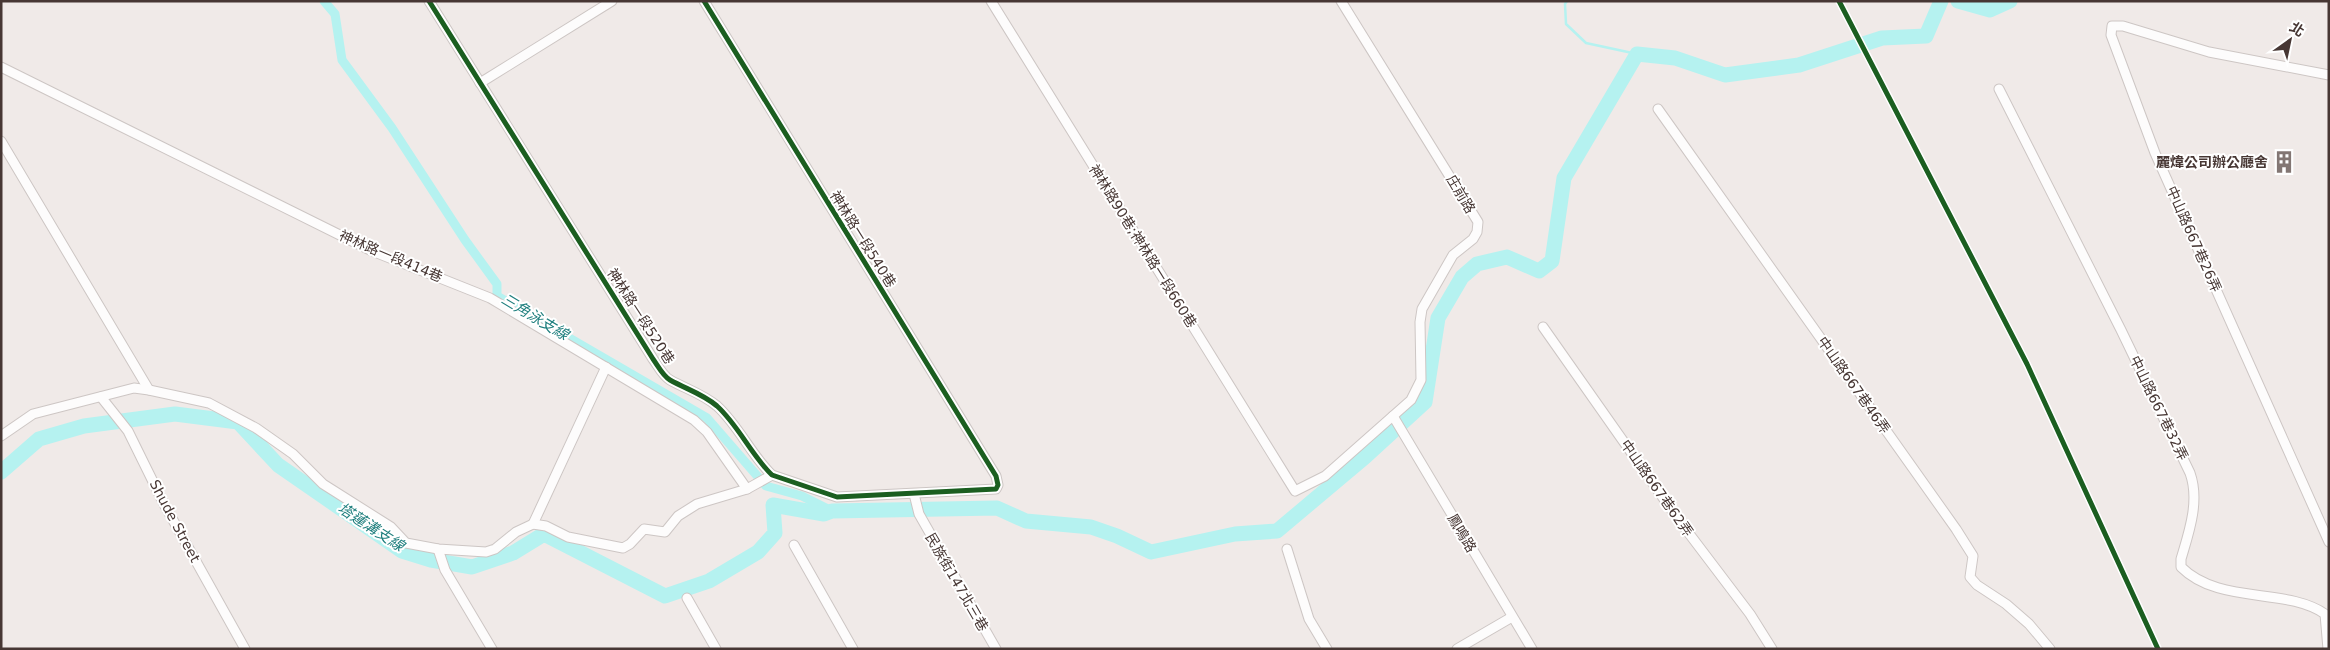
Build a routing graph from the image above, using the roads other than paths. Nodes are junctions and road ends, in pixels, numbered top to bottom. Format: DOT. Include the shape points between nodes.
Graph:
graph roads {
  1 [pos="429,1"];
  2 [pos="612,1"];
  3 [pos="704,1"];
  4 [pos="991,1"];
  5 [pos="1341,1"];
  6 [pos="1,67"];
  7 [pos="2329,75"];
  8 [pos="480,83"];
  9 [pos="1999,89"];
  10 [pos="1658,109"];
  11 [pos="1,141"];
  12 [pos="1543,327"];
  13 [pos="606,368"];
  14 [pos="149,390"];
  15 [pos="100,397"];
  16 [pos="1393,416"];
  17 [pos="1,436"];
  18 [pos="772,475"];
  19 [pos="747,489"];
  20 [pos="1295,491"];
  21 [pos="914,494"];
  22 [pos="533,524"];
  23 [pos="2329,542"];
  24 [pos="794,545"];
  25 [pos="438,549"];
  26 [pos="1287,549"];
  27 [pos="687,598"];
  28 [pos="1512,617"];
  29 [pos="245,649"];
  30 [pos="492,649"];
  31 [pos="716,649"];
  32 [pos="853,649"];
  33 [pos="996,649"];
  34 [pos="1327,649"];
  35 [pos="1457,649"];
  36 [pos="1532,649"];
  37 [pos="1772,649"];
  38 [pos="2050,649"];
  39 [pos="2328,649"];
  1 -- 8 [label="street, 神林路一段520巷"];
  2 -- 8 [label="street"];
  3 -- 21 [label="street, 神林路一段540巷" via="996,476 998,485 996,489"];
  4 -- 20 [label="street, 神林路90巷;神林路一段660巷"];
  5 -- 16 [label="street, 庄前路" via="1478,222 1473,239 1453,255 1422,309 1421,380 1410,400"];
  6 -- 13 [label="street, 神林路一段414巷" via="372,251 490,298"];
  7 -- 23 [label="street, 中山路667巷26弄" via="2209,52 2123,26 2112,26 2111,35 2156,153"];
  8 -- 18 [label="street, 神林路一段520巷" via="653,359 669,379 692,389 716,406"];
  9 -- 39 [label="street, 中山路667巷32弄" via="2122,330 2190,473 2194,486 2194,509 2181,567 2209,583 2239,594 2316,607 2325,614"];
  10 -- 38 [label="street, 中山路667巷46弄" via="1956,529 1973,556 1970,577 2029,624"];
  11 -- 14 [label="street"];
  12 -- 37 [label="street, 中山路667巷62弄"];
  13 -- 19 [label="street, 神林路一段414巷" via="694,420 707,432"];
  13 -- 22 [label="street"];
  14 -- 15 [label="street" via="134,388"];
  14 -- 25 [label="street" via="209,403 256,428 293,454 323,484 391,527 406,543"];
  15 -- 17 [label="street" via="32,414"];
  15 -- 29 [label="street, Shude Street" via="128,431 164,504"];
  16 -- 20 [label="street, 庄前路" via="1325,476"];
  16 -- 28 [label="street, 鳳鳴路"];
  18 -- 19 [label="street"];
  18 -- 21 [label="street" via="837,498"];
  19 -- 22 [label="street" via="697,504 678,516 665,532 644,529 623,548 568,537 546,526"];
  21 -- 33 [label="street, 民族街147北三巷" via="919,514"];
  22 -- 25 [label="street" via="516,532 496,549 486,552"];
  24 -- 32 [label="street"];
  25 -- 30 [label="street" via="444,570"];
  26 -- 34 [label="street" via="1309,619"];
  27 -- 31 [label="street"];
  28 -- 35 [label="street"];
  28 -- 36 [label="street, 鳳鳴路"];
}
